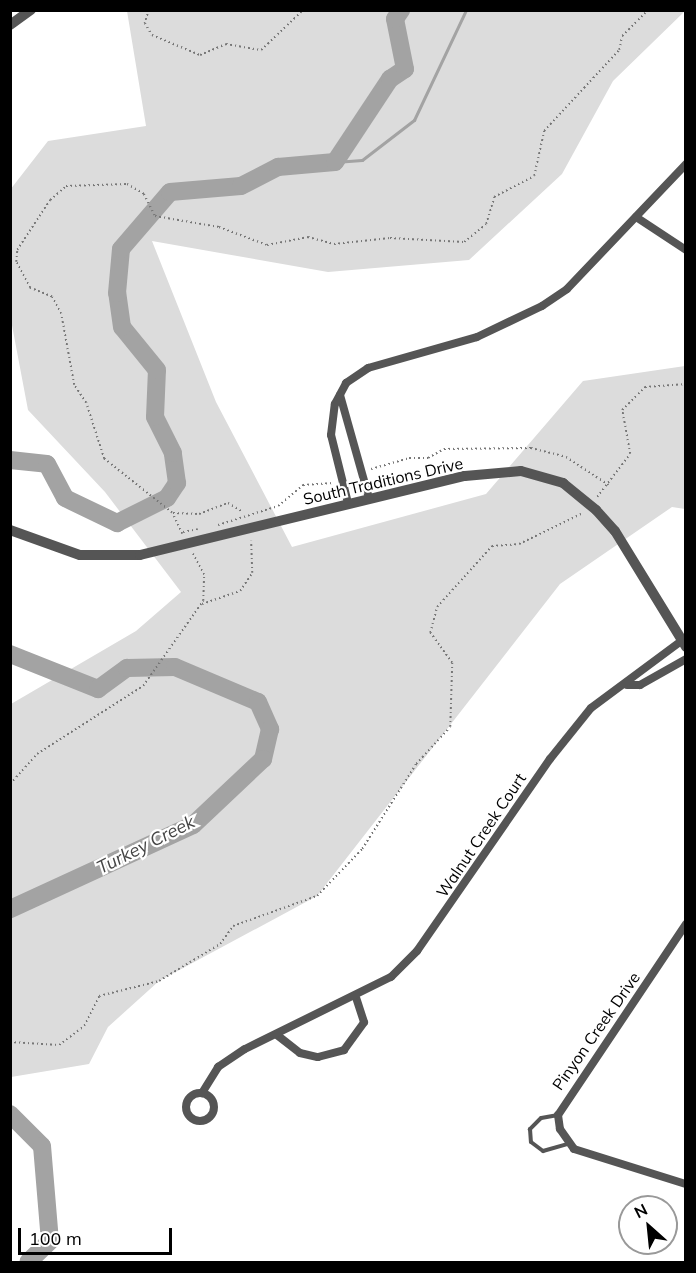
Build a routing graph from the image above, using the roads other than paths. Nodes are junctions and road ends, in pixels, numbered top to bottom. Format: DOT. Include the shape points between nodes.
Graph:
graph roads {
  1 [pos="31,10"];
  2 [pos="10,25"];
  3 [pos="686,164"];
  4 [pos="636,217"];
  5 [pos="686,250"];
  6 [pos="340,395"];
  7 [pos="369,498"];
  8 [pos="348,503"];
  9 [pos="10,530"];
  10 [pos="684,642"];
  11 [pos="686,659"];
  12 [pos="627,685"];
  13 [pos="686,924"];
  14 [pos="356,998"];
  15 [pos="278,1035"];
  16 [pos="202,1093"];
  17 [pos="558,1115"];
  18 [pos="568,1144"];
  19 [pos="686,1184"];
  1 -- 2 [label="street"];
  3 -- 4 [label="street"];
  4 -- 5 [label="street"];
  4 -- 6 [label="street" via="567,289 542,306 477,337 368,368 346,383"];
  6 -- 7 [label="street"];
  6 -- 8 [label="street" via="331,435"];
  7 -- 8 [label="street, South Traditions Drive"];
  7 -- 10 [label="street, South Traditions Drive" via="465,476 521,471 563,483 615,531"];
  8 -- 9 [label="street, South Traditions Drive" via="140,555 80,555"];
  10 -- 12 [label="street, Walnut Creek Court" via="634,671"];
  11 -- 12 [label="street, Walnut Creek Court" via="640,685"];
  12 -- 14 [label="street, Walnut Creek Court" via="591,708 550,759 417,951 391,977"];
  13 -- 17 [label="street, Pinyon Creek Drive"];
  14 -- 15 [label="street, Walnut Creek Court"];
  14 -- 15 [label="street" via="364,1022 344,1050 318,1057 300,1053"];
  15 -- 16 [label="street, Walnut Creek Court" via="218,1067"];
  17 -- 18 [label="street, Pinyon Creek Drive"];
  17 -- 18 [label="lane" via="541,1118 531,1129 531,1142 543,1151"];
  18 -- 19 [label="street"];
}
